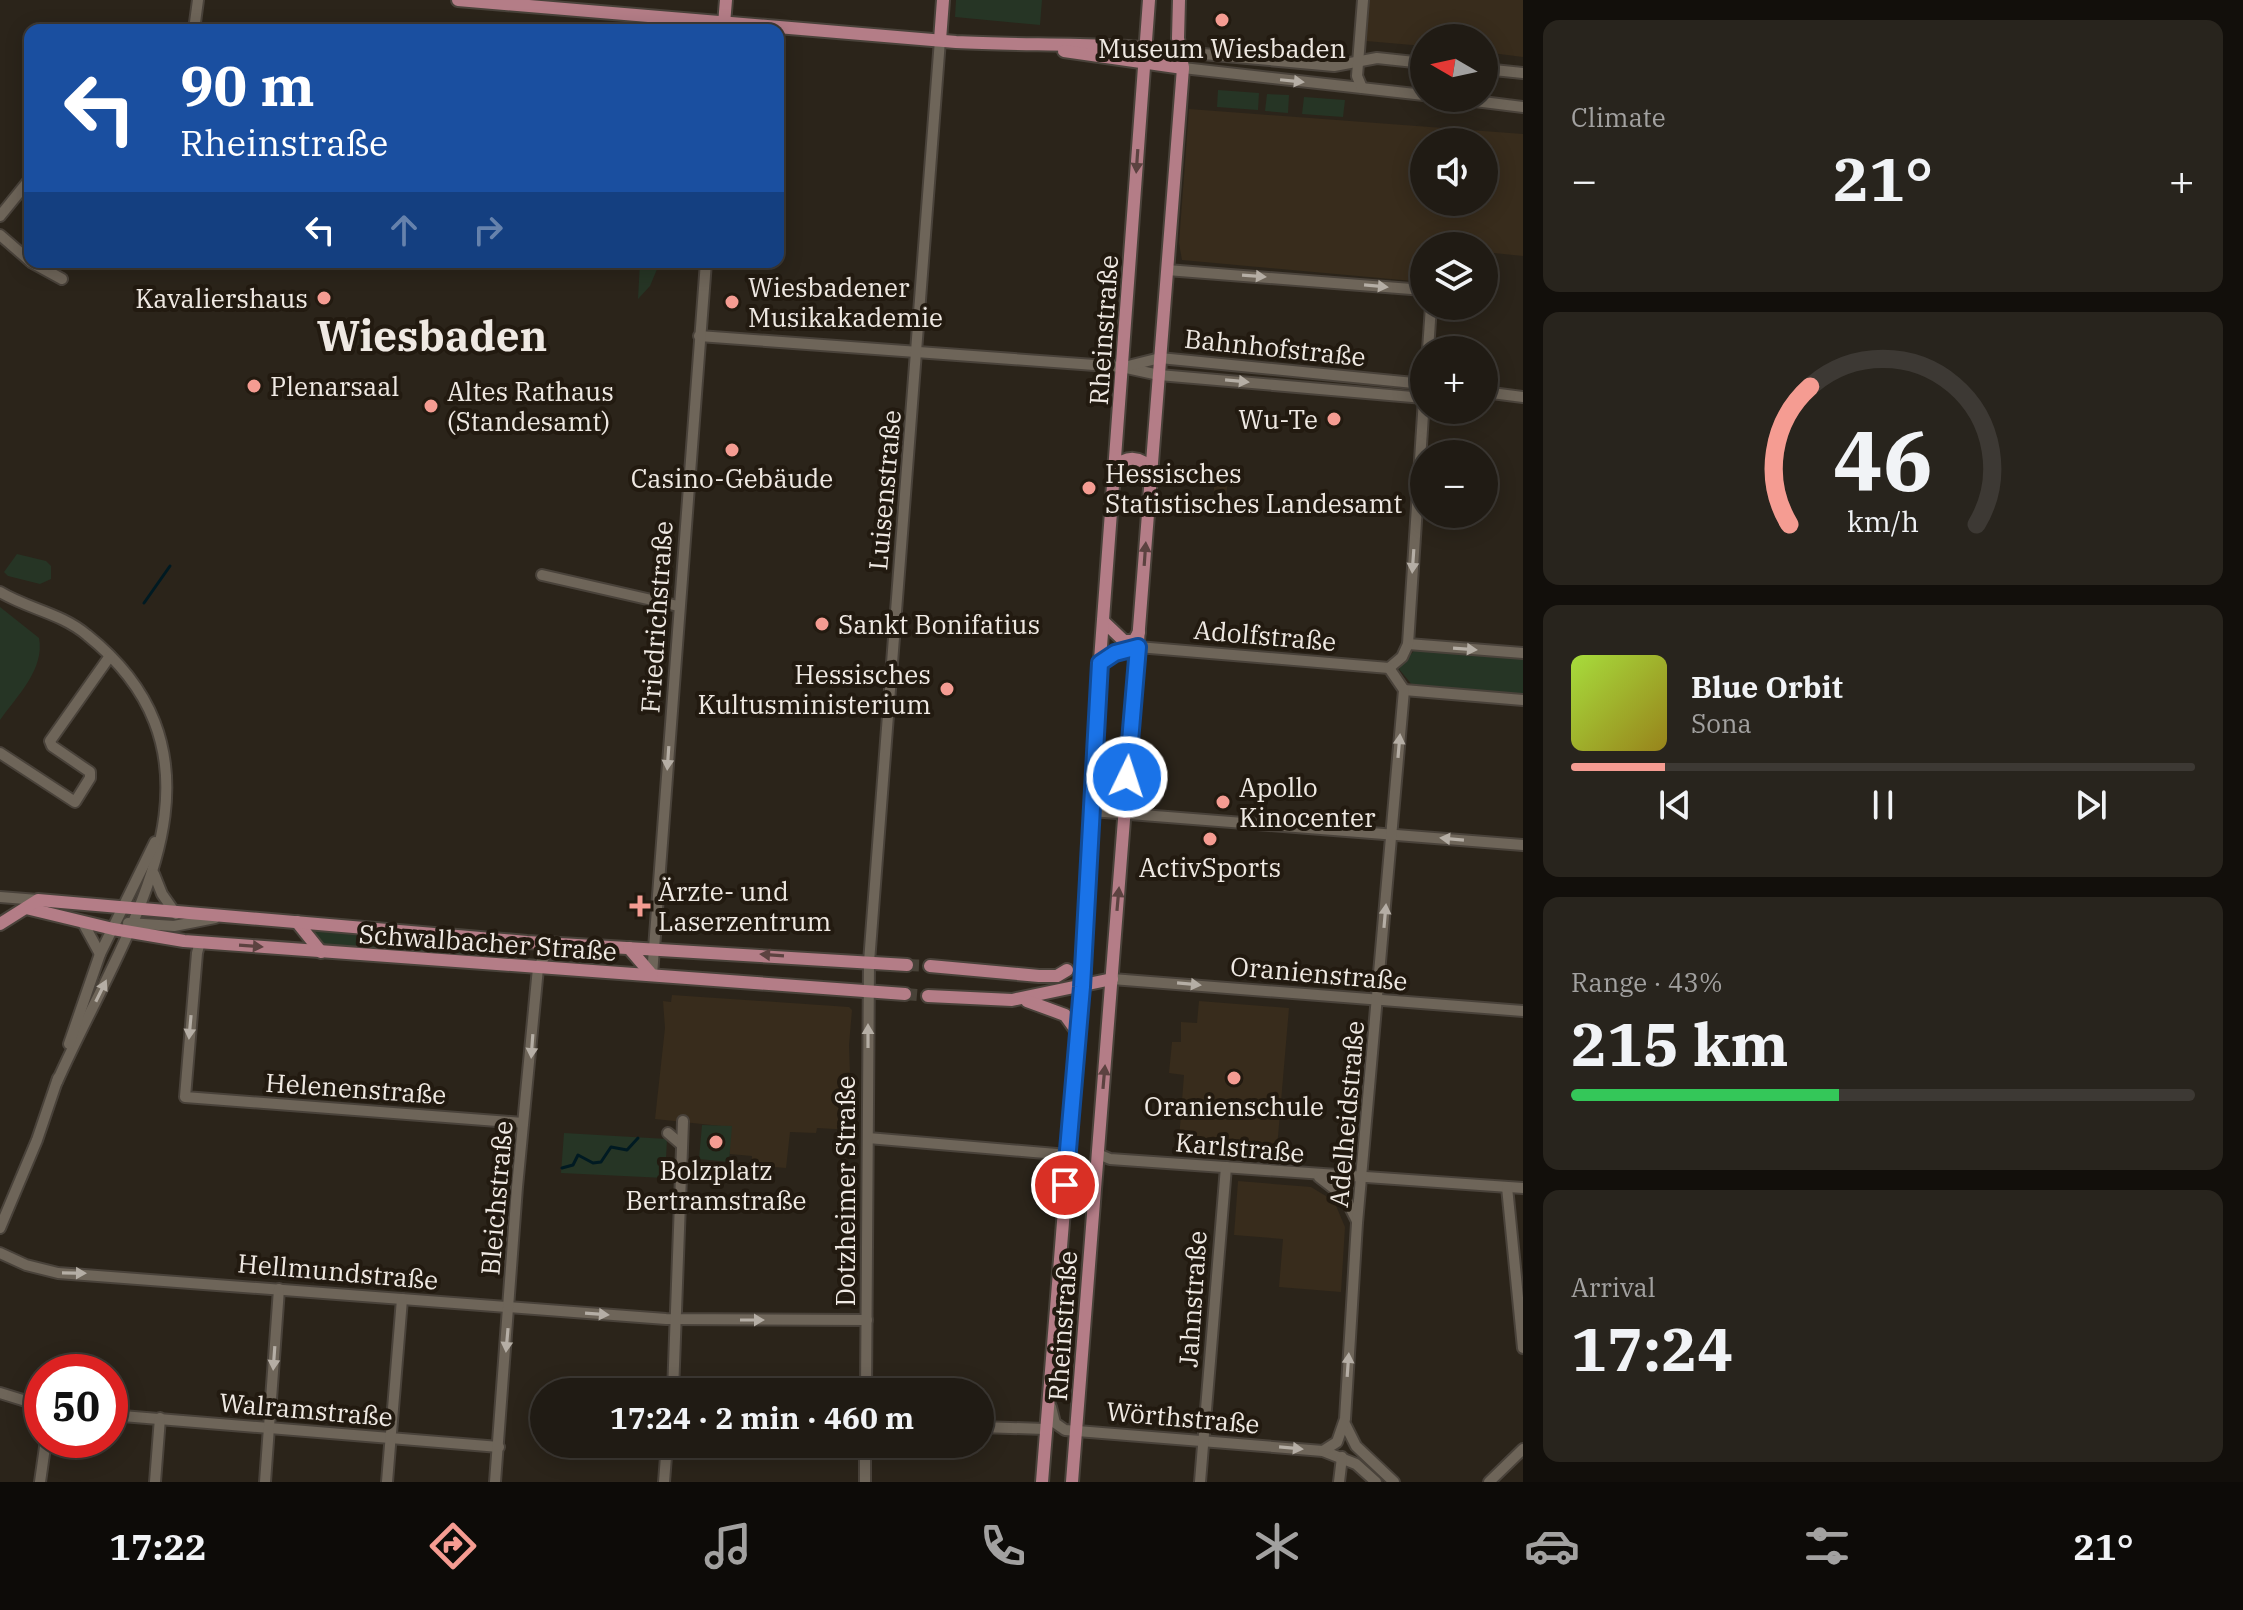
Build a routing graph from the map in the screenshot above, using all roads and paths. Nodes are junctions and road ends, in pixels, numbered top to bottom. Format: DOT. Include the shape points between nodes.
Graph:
graph roads {
  1 [pos="198,0"];
  2 [pos="458,0"];
  3 [pos="726,0"];
  4 [pos="943,0"];
  5 [pos="1149,0"];
  6 [pos="1179,0"];
  7 [pos="1363,0"];
  8 [pos="195,24"];
  9 [pos="694,24"];
  10 [pos="724,24"];
  11 [pos="784,31"];
  12 [pos="940,40"];
  13 [pos="1033,47"];
  14 [pos="1146,47"];
  15 [pos="1181,52"];
  16 [pos="1358,62"];
  17 [pos="1410,62"];
  18 [pos="1145,63"];
  19 [pos="1183,68"];
  20 [pos="1498,70"];
  21 [pos="1523,73"];
  22 [pos="1362,88"];
  23 [pos="1410,93"];
  24 [pos="1498,104"];
  25 [pos="1523,107"];
  26 [pos="24,186"];
  27 [pos="0,216"];
  28 [pos="0,235"];
  29 [pos="24,255"];
  30 [pos="43,268"];
  31 [pos="705,268"];
  32 [pos="1167,270"];
  33 [pos="62,279"];
  34 [pos="1410,289"];
  35 [pos="699,336"];
  36 [pos="915,351"];
  37 [pos="1160,358"];
  38 [pos="1122,367"];
  39 [pos="1159,375"];
  40 [pos="1410,383"];
  41 [pos="1498,394"];
  42 [pos="1410,397"];
  43 [pos="1522,397"];
  44 [pos="1498,398"];
  45 [pos="1422,424"];
  46 [pos="1115,468"];
  47 [pos="1152,470"];
  48 [pos="542,575"];
  49 [pos="0,592"];
  50 [pos="678,606"];
  51 [pos="1103,621"];
  52 [pos="1139,632"];
  53 [pos="1408,644"];
  54 [pos="1138,647"];
  55 [pos="1523,653"];
  56 [pos="110,656"];
  57 [pos="1100,663"];
  58 [pos="1389,668"];
  59 [pos="1404,690"];
  60 [pos="1523,700"];
  61 [pos="0,753"];
  62 [pos="1092,811"];
  63 [pos="1125,813"];
  64 [pos="164,822"];
  65 [pos="1392,834"];
  66 [pos="1523,845"];
  67 [pos="154,872"];
  68 [pos="0,899"];
  69 [pos="33,906"];
  70 [pos="124,907"];
  71 [pos="140,910"];
  72 [pos="176,914"];
  73 [pos="217,917"];
  74 [pos="82,921"];
  75 [pos="297,922"];
  76 [pos="0,926"];
  77 [pos="132,928"];
  78 [pos="113,929"];
  79 [pos="200,942"];
  80 [pos="579,944"];
  81 [pos="1083,945"];
  82 [pos="628,948"];
  83 [pos="655,948"];
  84 [pos="321,952"];
  85 [pos="100,954"];
  86 [pos="869,962"];
  87 [pos="907,965"];
  88 [pos="930,966"];
  89 [pos="538,968"];
  90 [pos="1067,970"];
  91 [pos="652,975"];
  92 [pos="1112,979"];
  93 [pos="1082,987"];
  94 [pos="868,991"];
  95 [pos="905,994"];
  96 [pos="1047,995"];
  97 [pos="928,996"];
  98 [pos="1020,999"];
  99 [pos="1378,1001"];
  100 [pos="1523,1011"];
  101 [pos="1078,1033"];
  102 [pos="57,1082"];
  103 [pos="683,1121"];
  104 [pos="523,1123"];
  105 [pos="668,1133"];
  106 [pos="868,1138"];
  107 [pos="682,1145"];
  108 [pos="1098,1154"];
  109 [pos="1068,1155"];
  110 [pos="1226,1167"];
  111 [pos="1309,1174"];
  112 [pos="1363,1177"];
  113 [pos="1507,1187"];
  114 [pos="1523,1188"];
  115 [pos="1094,1203"];
  116 [pos="1357,1223"];
  117 [pos="0,1228"];
  118 [pos="0,1253"];
  119 [pos="279,1289"];
  120 [pos="402,1299"];
  121 [pos="509,1307"];
  122 [pos="674,1319"];
  123 [pos="867,1320"];
  124 [pos="1523,1348"];
  125 [pos="673,1378"];
  126 [pos="866,1378"];
  127 [pos="1049,1391"];
  128 [pos="0,1393"];
  129 [pos="24,1400"];
  130 [pos="128,1416"];
  131 [pos="160,1418"];
  132 [pos="1345,1422"];
  133 [pos="269,1427"];
  134 [pos="994,1427"];
  135 [pos="1045,1429"];
  136 [pos="1076,1431"];
  137 [pos="390,1438"];
  138 [pos="1203,1441"];
  139 [pos="499,1447"];
  140 [pos="1523,1449"];
  141 [pos="1323,1451"];
  142 [pos="1342,1457"];
  143 [pos="43,1458"];
  144 [pos="666,1458"];
  145 [pos="865,1458"];
  146 [pos="40,1482"];
  147 [pos="155,1482"];
  148 [pos="265,1482"];
  149 [pos="387,1482"];
  150 [pos="495,1482"];
  151 [pos="664,1482"];
  152 [pos="865,1482"];
  153 [pos="1042,1482"];
  154 [pos="1072,1482"];
  155 [pos="1200,1482"];
  156 [pos="1339,1482"];
  157 [pos="1376,1482"];
  158 [pos="1394,1482"];
  159 [pos="1489,1482"];
  1 -- 8 [label="street"];
  2 -- 9 [label="main road"];
  3 -- 10 [label="main road"];
  4 -- 12 [label="main road"];
  5 -- 14 [label="main road, Rheinstraße"];
  6 -- 15 [label="main road, Rheinstraße"];
  7 -- 16 [label="street"];
  11 -- 12 [label="main road"];
  12 -- 13 [label="main road"];
  12 -- 36 [label="street, Luisenstraße"];
  13 -- 14 [label="main road"];
  13 -- 18 [label="main road"];
  14 -- 15 [label="main road"];
  14 -- 18 [label="main road, Rheinstraße"];
  15 -- 16 [label="street" via="1289,64"];
  15 -- 19 [label="main road, Rheinstraße"];
  16 -- 17 [label="street"];
  16 -- 22 [label="street"];
  18 -- 19 [label="main road"];
  18 -- 38 [label="main road, Rheinstraße, one-way"];
  19 -- 22 [label="street, one-way"];
  19 -- 32 [label="main road, Rheinstraße"];
  20 -- 21 [label="street"];
  22 -- 23 [label="street"];
  24 -- 25 [label="street"];
  26 -- 27 [label="street"];
  28 -- 29 [label="street"];
  30 -- 33 [label="street"];
  31 -- 35 [label="street, Friedrichstraße"];
  32 -- 34 [label="street, one-way"];
  32 -- 37 [label="main road, Rheinstraße"];
  35 -- 36 [label="street, Bahnhofstraße"];
  35 -- 50 [label="street, Friedrichstraße"];
  36 -- 38 [label="street, Bahnhofstraße"];
  36 -- 86 [label="street, Luisenstraße"];
  37 -- 38 [label="street, Bahnhofstraße"];
  37 -- 39 [label="main road, Rheinstraße"];
  37 -- 40 [label="street, Bahnhofstraße"];
  38 -- 39 [label="street, Bahnhofstraße"];
  38 -- 46 [label="main road, Rheinstraße"];
  39 -- 42 [label="street, Bahnhofstraße, one-way"];
  39 -- 47 [label="main road, Rheinstraße"];
  41 -- 43 [label="street"];
  43 -- 44 [label="street"];
  45 -- 53 [label="street, one-way"];
  46 -- 47 [label="main road" via="1133,458"];
  46 -- 51 [label="main road, Rheinstraße"];
  52 -- 47 [label="main road, Rheinstraße, one-way"];
  48 -- 50 [label="street"];
  49 -- 56 [label="street" via="61,618"];
  50 -- 83 [label="street, Friedrichstraße, one-way"];
  51 -- 52 [label="main road" via="1124,641 1134,641"];
  51 -- 57 [label="main road, Rheinstraße"];
  52 -- 54 [label="main road, Rheinstraße"];
  53 -- 55 [label="street, one-way"];
  53 -- 58 [label="street"];
  54 -- 57 [label="street"];
  54 -- 58 [label="street, Adolfstraße"];
  54 -- 63 [label="main road, Rheinstraße"];
  56 -- 61 [label="street" via="50,741 90,772 75,802"];
  56 -- 64 [label="street" via="136,688 157,733 167,780"];
  57 -- 62 [label="main road, Rheinstraße"];
  58 -- 59 [label="street"];
  59 -- 60 [label="street"];
  65 -- 59 [label="street, Adelheidstraße, one-way"];
  62 -- 63 [label="street"];
  62 -- 81 [label="main road, Rheinstraße"];
  63 -- 65 [label="street"];
  92 -- 63 [label="main road, Rheinstraße, one-way"];
  64 -- 67 [label="street"];
  64 -- 70 [label="street"];
  66 -- 65 [label="street, one-way"];
  99 -- 65 [label="street, Adelheidstraße, one-way"];
  67 -- 71 [label="street"];
  67 -- 72 [label="street"];
  68 -- 69 [label="street, Schwalbacher Straße"];
  69 -- 70 [label="main road, Schwalbacher Straße"];
  69 -- 74 [label="main road, Schwalbacher Straße"];
  69 -- 76 [label="main road"];
  70 -- 71 [label="main road, Schwalbacher Straße"];
  70 -- 78 [label="street"];
  71 -- 72 [label="main road, Schwalbacher Straße"];
  71 -- 77 [label="street"];
  72 -- 73 [label="main road, Schwalbacher Straße"];
  73 -- 75 [label="main road, Schwalbacher Straße"];
  73 -- 77 [label="street"];
  74 -- 78 [label="main road, Schwalbacher Straße"];
  74 -- 85 [label="street"];
  75 -- 80 [label="main road, Schwalbacher Straße"];
  75 -- 84 [label="main road, Schwalbacher Straße"];
  77 -- 78 [label="main road, Schwalbacher Straße"];
  77 -- 79 [label="main road, Schwalbacher Straße"];
  102 -- 77 [label="street, one-way"];
  78 -- 85 [label="street"];
  79 -- 84 [label="main road, Schwalbacher Straße, one-way"];
  79 -- 104 [label="street, Helenenstraße, one-way" via="185,1097"];
  80 -- 82 [label="main road, Schwalbacher Straße"];
  80 -- 89 [label="street" via="546,954"];
  81 -- 90 [label="main road"];
  81 -- 93 [label="main road, Rheinstraße"];
  82 -- 83 [label="main road, Schwalbacher Straße"];
  82 -- 91 [label="main road, Schwalbacher Straße"];
  86 -- 83 [label="main road, Schwalbacher Straße, one-way"];
  83 -- 91 [label="street, Friedrichstraße"];
  84 -- 89 [label="main road, Schwalbacher Straße"];
  85 -- 102 [label="street"];
  86 -- 87 [label="main road, Schwalbacher Straße"];
  86 -- 94 [label="street, Luisenstraße"];
  88 -- 90 [label="main road" via="1039,976"];
  89 -- 91 [label="main road, Schwalbacher Straße"];
  89 -- 104 [label="street, Bleichstraße, one-way"];
  90 -- 96 [label="main road"];
  91 -- 94 [label="main road, Schwalbacher Straße"];
  92 -- 93 [label="main road"];
  92 -- 99 [label="street, Oranienstraße, one-way"];
  108 -- 92 [label="main road, Rheinstraße, one-way"];
  93 -- 96 [label="main road"];
  93 -- 101 [label="main road, Rheinstraße"];
  94 -- 95 [label="main road, Schwalbacher Straße"];
  106 -- 94 [label="street, Dotzheimer Straße, one-way"];
  96 -- 98 [label="main road"];
  97 -- 98 [label="main road"];
  98 -- 101 [label="main road" via="1065,1015"];
  99 -- 100 [label="street, Oranienstraße"];
  99 -- 112 [label="street, Adelheidstraße"];
  101 -- 109 [label="main road, Rheinstraße"];
  102 -- 117 [label="street"];
  103 -- 107 [label="street"];
  104 -- 121 [label="street, Bleichstraße"];
  105 -- 107 [label="street"];
  106 -- 109 [label="street"];
  106 -- 123 [label="street, Dotzheimer Straße"];
  107 -- 122 [label="street"];
  108 -- 110 [label="street, Karlstraße"];
  108 -- 115 [label="main road, Rheinstraße"];
  109 -- 115 [label="street" via="1089,1174"];
  109 -- 127 [label="main road, Rheinstraße"];
  110 -- 111 [label="street, Karlstraße"];
  110 -- 138 [label="street, Jahnstraße"];
  111 -- 112 [label="street, Karlstraße"];
  111 -- 116 [label="street, Adelheidstraße" via="1339,1190"];
  112 -- 113 [label="street, Karlstraße"];
  112 -- 116 [label="street, Adelheidstraße"];
  113 -- 114 [label="street, Karlstraße"];
  113 -- 124 [label="street"];
  115 -- 136 [label="main road, Rheinstraße"];
  132 -- 116 [label="street, Adelheidstraße, one-way"];
  118 -- 119 [label="street, Hellmundstraße, one-way" via="58,1273"];
  119 -- 120 [label="street, Hellmundstraße"];
  119 -- 133 [label="street, one-way"];
  120 -- 121 [label="street, Hellmundstraße"];
  120 -- 137 [label="street"];
  121 -- 122 [label="street, Hellmundstraße, one-way"];
  121 -- 139 [label="street, Bleichstraße, one-way"];
  122 -- 123 [label="street, Hellmundstraße, one-way"];
  122 -- 125 [label="street"];
  123 -- 126 [label="street, Dotzheimer Straße"];
  127 -- 135 [label="main road, Rheinstraße"];
  127 -- 136 [label="street, Wörthstraße" via="1055,1423"];
  128 -- 129 [label="street"];
  130 -- 131 [label="street, Walramstraße"];
  131 -- 133 [label="street, Walramstraße"];
  131 -- 147 [label="street"];
  132 -- 141 [label="street" via="1337,1442"];
  132 -- 158 [label="street" via="1356,1446"];
  133 -- 137 [label="street, Walramstraße"];
  133 -- 148 [label="street"];
  134 -- 135 [label="street"];
  135 -- 153 [label="main road, Rheinstraße"];
  136 -- 138 [label="street, Wörthstraße"];
  136 -- 154 [label="main road, Rheinstraße"];
  137 -- 139 [label="street, Walramstraße"];
  137 -- 149 [label="street"];
  138 -- 141 [label="street, Wörthstraße, one-way"];
  138 -- 155 [label="street, Jahnstraße"];
  139 -- 150 [label="street, Bleichstraße"];
  140 -- 159 [label="street"];
  141 -- 142 [label="street, Wörthstraße"];
  142 -- 156 [label="street"];
  142 -- 157 [label="street, Wörthstraße"];
  143 -- 146 [label="street"];
  144 -- 151 [label="street"];
  145 -- 152 [label="street"];
}
